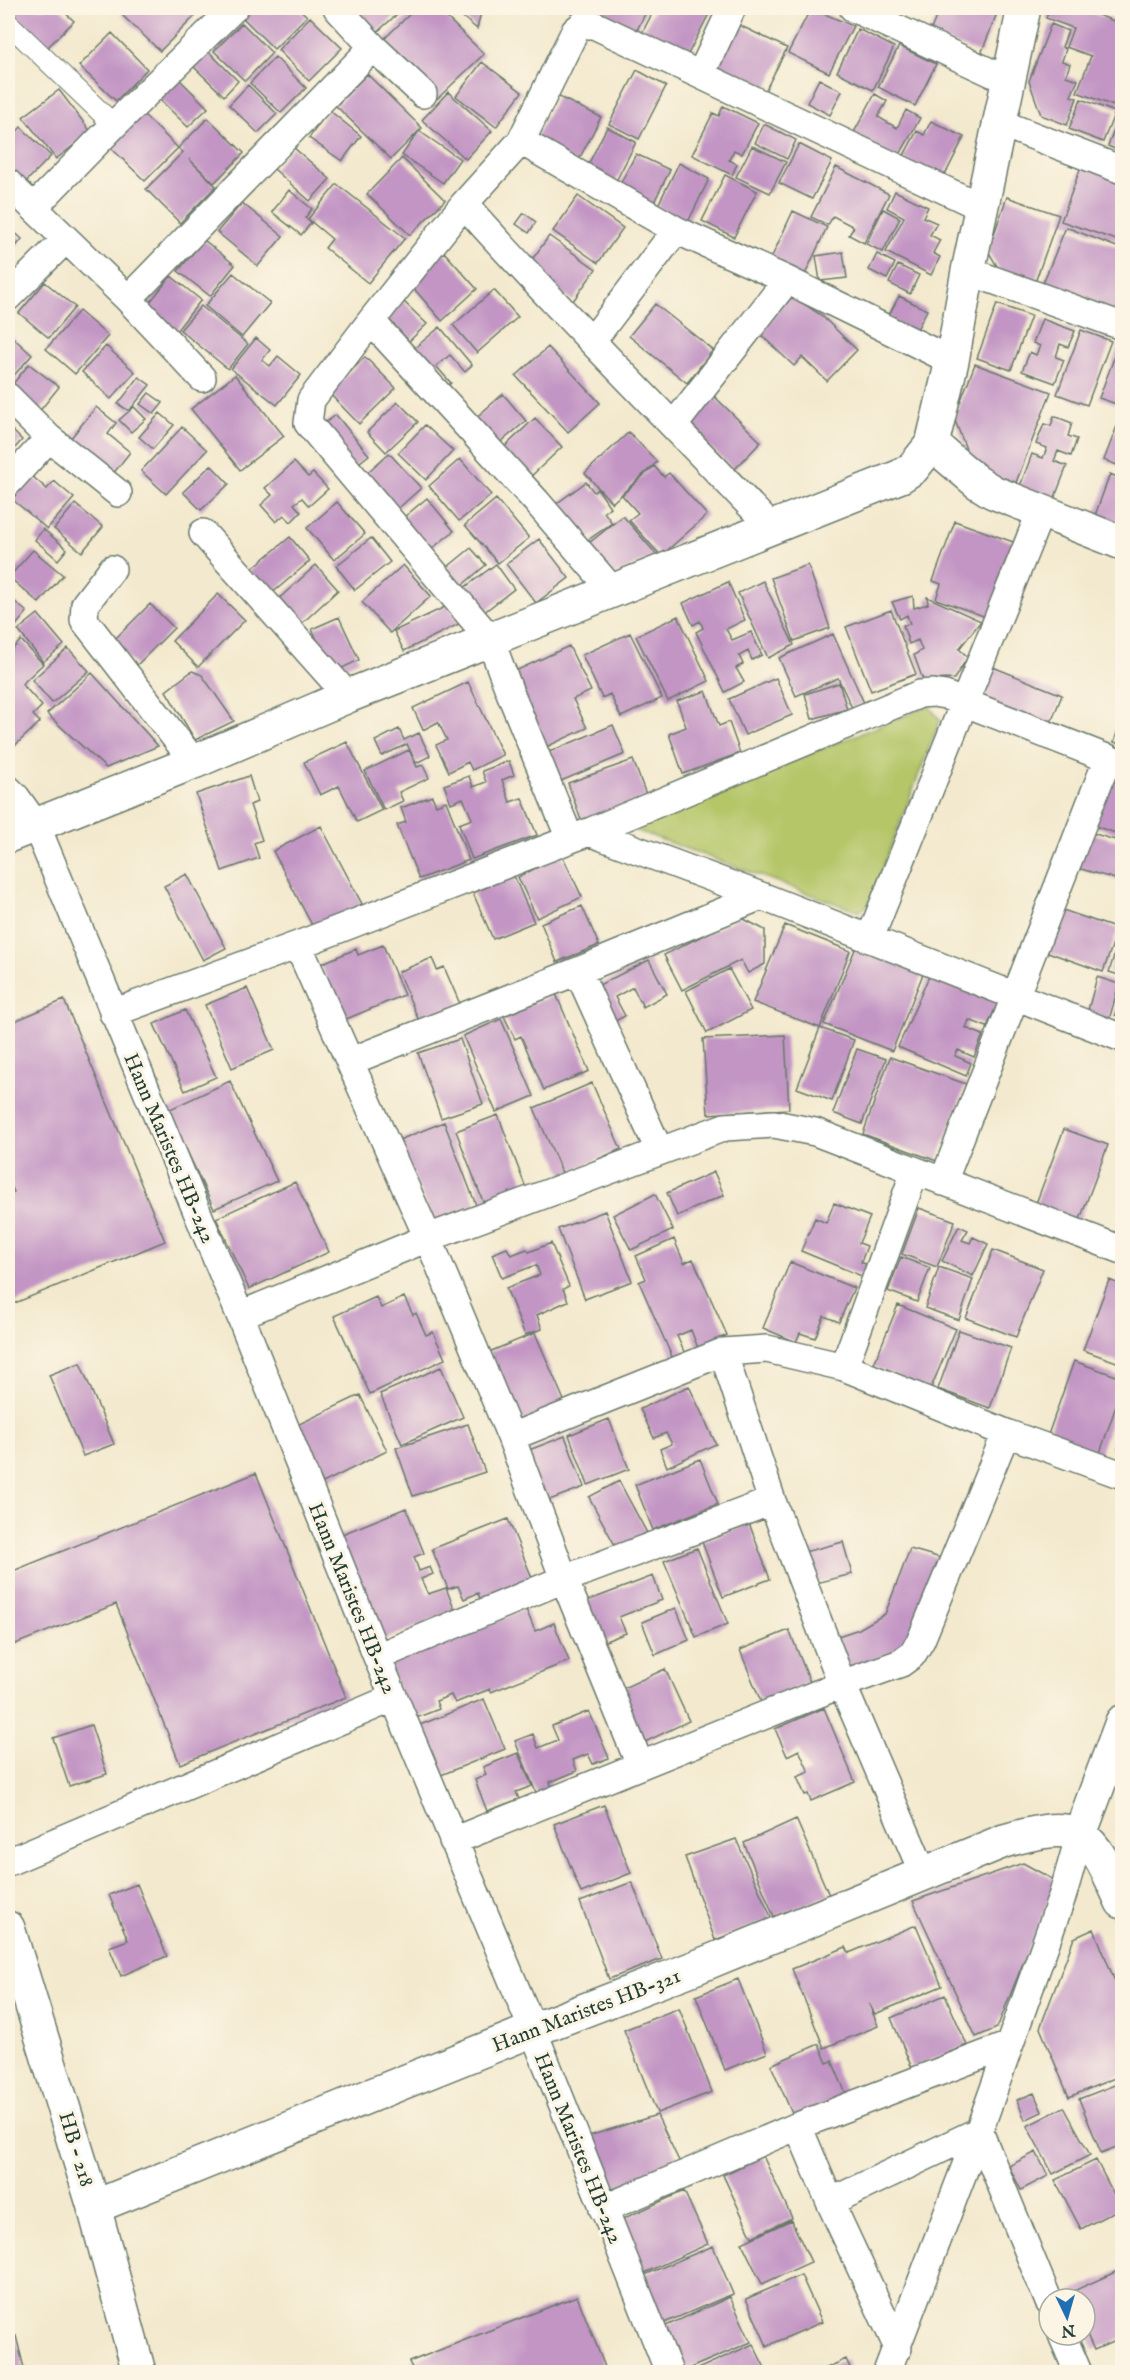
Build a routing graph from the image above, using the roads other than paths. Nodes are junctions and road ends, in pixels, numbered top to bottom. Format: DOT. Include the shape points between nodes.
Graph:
graph roads {
  1 [pos="234,8"];
  2 [pos="337,8"];
  3 [pos="732,8"];
  4 [pos="853,8"];
  5 [pos="1024,8"];
  6 [pos="8,23"];
  7 [pos="373,47"];
  8 [pos="701,74"];
  9 [pos="1009,81"];
  10 [pos="423,94"];
  11 [pos="1000,123"];
  12 [pos="114,125"];
  13 [pos="520,141"];
  14 [pos="1122,170"];
  15 [pos="8,183"];
  16 [pos="464,204"];
  17 [pos="34,207"];
  18 [pos="983,208"];
  19 [pos="676,230"];
  20 [pos="65,240"];
  21 [pos="968,271"];
  22 [pos="787,280"];
  23 [pos="8,297"];
  24 [pos="128,300"];
  25 [pos="370,321"];
  26 [pos="1122,326"];
  27 [pos="592,341"];
  28 [pos="952,361"];
  29 [pos="202,378"];
  30 [pos="8,397"];
  31 [pos="674,425"];
  32 [pos="49,438"];
  33 [pos="932,444"];
  34 [pos="8,483"];
  35 [pos="118,493"];
  36 [pos="1041,511"];
  37 [pos="771,527"];
  38 [pos="203,533"];
  39 [pos="1122,543"];
  40 [pos="112,569"];
  41 [pos="613,591"];
  42 [pos="490,639"];
  43 [pos="348,696"];
  44 [pos="963,703"];
  45 [pos="1115,761"];
  46 [pos="194,762"];
  47 [pos="8,789"];
  48 [pos="22,830"];
  49 [pos="580,836"];
  50 [pos="761,896"];
  51 [pos="870,938"];
  52 [pos="298,945"];
  53 [pos="578,971"];
  54 [pos="1015,996"];
  55 [pos="113,1013"];
  56 [pos="1122,1038"];
  57 [pos="351,1061"];
  58 [pos="659,1150"];
  59 [pos="915,1171"];
  60 [pos="943,1182"];
  61 [pos="428,1238"];
  62 [pos="1122,1250"];
  63 [pos="240,1315"];
  64 [pos="723,1352"];
  65 [pos="844,1367"];
  66 [pos="1006,1432"];
  67 [pos="511,1437"];
  68 [pos="1122,1475"];
  69 [pos="772,1501"];
  70 [pos="564,1579"];
  71 [pos="376,1657"];
  72 [pos="842,1684"];
  73 [pos="393,1698"];
  74 [pos="1122,1722"];
  75 [pos="640,1765"];
  76 [pos="1080,1834"];
  77 [pos="453,1840"];
  78 [pos="8,1862"];
  79 [pos="923,1874"];
  80 [pos="1122,1902"];
  81 [pos="8,1928"];
  82 [pos="533,2030"];
  83 [pos="1009,2045"];
  84 [pos="798,2126"];
  85 [pos="979,2131"];
  86 [pos="830,2202"];
  87 [pos="94,2207"];
  88 [pos="603,2209"];
  89 [pos="1043,2287"];
  90 [pos="1067,2347"];
  91 [pos="892,2360"];
  92 [pos="139,2373"];
  93 [pos="669,2373"];
  94 [pos="1078,2373"];
  1 -- 12 [label="street"];
  2 -- 7 [label="street"];
  3 -- 8 [label="street"];
  4 -- 9 [label="street"];
  5 -- 9 [label="street"];
  6 -- 12 [label="street"];
  7 -- 10 [label="street"];
  7 -- 24 [label="street"];
  8 -- 13 [label="street" via="594,25 582,25"];
  8 -- 18 [label="street"];
  9 -- 11 [label="street"];
  11 -- 14 [label="street"];
  11 -- 18 [label="street"];
  12 -- 17 [label="street"];
  13 -- 16 [label="street"];
  13 -- 19 [label="street"];
  15 -- 17 [label="street"];
  16 -- 25 [label="street"];
  16 -- 27 [label="street"];
  17 -- 20 [label="street"];
  18 -- 21 [label="street"];
  19 -- 22 [label="street"];
  19 -- 27 [label="street"];
  20 -- 23 [label="street"];
  20 -- 24 [label="street"];
  21 -- 26 [label="street"];
  21 -- 28 [label="street"];
  22 -- 28 [label="street"];
  22 -- 31 [label="street"];
  24 -- 29 [label="street"];
  25 -- 41 [label="street"];
  25 -- 42 [label="street" via="311,400 308,423"];
  27 -- 31 [label="street"];
  28 -- 33 [label="street"];
  30 -- 32 [label="street"];
  31 -- 37 [label="street"];
  32 -- 34 [label="street"];
  32 -- 35 [label="street"];
  33 -- 36 [label="street" via="993,492"];
  33 -- 37 [label="street" via="913,468 901,476"];
  36 -- 39 [label="street"];
  36 -- 44 [label="street"];
  37 -- 41 [label="street"];
  38 -- 43 [label="street"];
  40 -- 46 [label="street" via="86,604 84,620"];
  41 -- 42 [label="street"];
  42 -- 43 [label="street"];
  42 -- 49 [label="street" via="509,690"];
  43 -- 46 [label="street"];
  44 -- 45 [label="street"];
  44 -- 49 [label="street" via="933,693 905,699"];
  44 -- 51 [label="street"];
  45 -- 54 [label="street"];
  46 -- 48 [label="street"];
  47 -- 48 [label="street, Hann Maristes HB-242" via="16,797"];
  48 -- 55 [label="street, Hann Maristes HB-242"];
  49 -- 50 [label="street"];
  49 -- 52 [label="street"];
  50 -- 51 [label="street"];
  50 -- 53 [label="street"];
  51 -- 54 [label="street"];
  52 -- 55 [label="street"];
  52 -- 57 [label="street"];
  53 -- 57 [label="street"];
  53 -- 58 [label="street"];
  54 -- 56 [label="street"];
  54 -- 60 [label="street"];
  55 -- 63 [label="street, Hann Maristes HB-242"];
  57 -- 61 [label="street"];
  58 -- 59 [label="street" via="726,1127 774,1124 815,1132"];
  58 -- 61 [label="street"];
  59 -- 60 [label="street"];
  59 -- 65 [label="street"];
  60 -- 62 [label="street"];
  61 -- 63 [label="street"];
  61 -- 67 [label="street"];
  63 -- 71 [label="street, Hann Maristes HB-242"];
  64 -- 65 [label="street" via="766,1349"];
  64 -- 67 [label="street"];
  64 -- 69 [label="street"];
  65 -- 66 [label="street"];
  66 -- 68 [label="street"];
  66 -- 72 [label="street" via="912,1655 901,1663"];
  67 -- 70 [label="street"];
  69 -- 70 [label="street"];
  69 -- 72 [label="street"];
  70 -- 71 [label="street"];
  70 -- 75 [label="street"];
  71 -- 73 [label="street, Hann Maristes HB-242"];
  72 -- 75 [label="street"];
  72 -- 79 [label="street"];
  73 -- 77 [label="street, Hann Maristes HB-242"];
  73 -- 78 [label="street"];
  74 -- 76 [label="street"];
  75 -- 77 [label="street"];
  76 -- 79 [label="street, Hann Maristes HB-321" via="1039,1831"];
  76 -- 80 [label="street" via="1100,1856"];
  76 -- 83 [label="street" via="1063,1894"];
  77 -- 82 [label="street, Hann Maristes HB-242"];
  79 -- 82 [label="street, Hann Maristes HB-321"];
  81 -- 87 [label="street, HB - 218"];
  82 -- 87 [label="street, Hann Maristes HB-321"];
  82 -- 88 [label="street, Hann Maristes HB-242"];
  83 -- 84 [label="street"];
  83 -- 85 [label="street"];
  84 -- 86 [label="street"];
  84 -- 88 [label="street"];
  85 -- 86 [label="street"];
  85 -- 89 [label="street"];
  85 -- 91 [label="street"];
  86 -- 91 [label="street"];
  87 -- 92 [label="street, HB - 218"];
  88 -- 93 [label="street, Hann Maristes HB-242"];
  90 -- 94 [label="street"];
}
